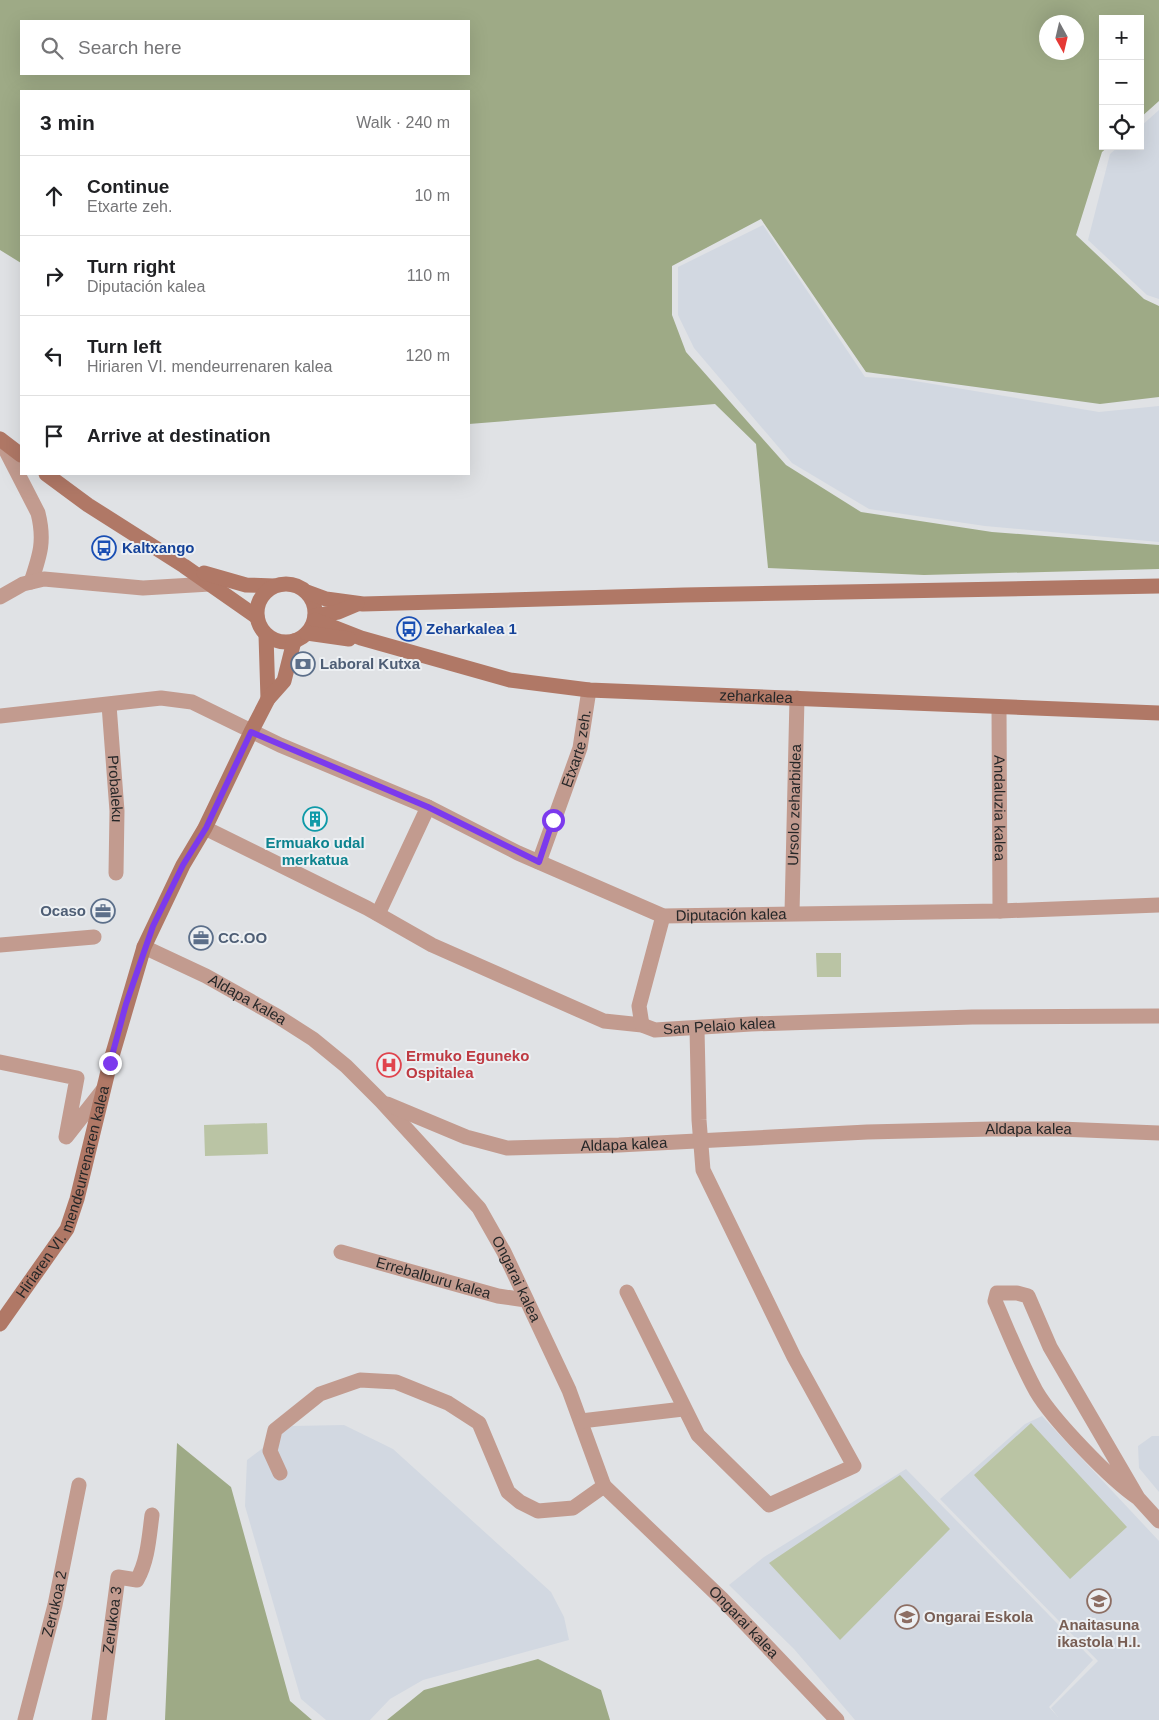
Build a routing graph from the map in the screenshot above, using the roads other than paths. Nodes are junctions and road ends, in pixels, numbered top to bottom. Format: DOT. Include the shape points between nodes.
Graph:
graph roads {
  1 [pos="0,439"];
  2 [pos="20,454"];
  3 [pos="47,475"];
  4 [pos="184,566"];
  5 [pos="31,582"];
  6 [pos="210,584"];
  7 [pos="274,586"];
  8 [pos="1159,586"];
  9 [pos="307,592"];
  10 [pos="0,597"];
  11 [pos="357,604"];
  12 [pos="257,617"];
  13 [pos="312,623"];
  14 [pos="266,634"];
  15 [pos="294,641"];
  16 [pos="589,690"];
  17 [pos="797,698"];
  18 [pos="268,699"];
  19 [pos="109,705"];
  20 [pos="999,707"];
  21 [pos="1159,714"];
  22 [pos="0,716"];
  23 [pos="251,732"];
  24 [pos="428,807"];
  25 [pos="206,828"];
  26 [pos="539,862"];
  27 [pos="116,873"];
  28 [pos="1159,905"];
  29 [pos="1000,911"];
  30 [pos="792,913"];
  31 [pos="378,914"];
  32 [pos="664,916"];
  33 [pos="94,937"];
  34 [pos="0,945"];
  35 [pos="144,946"];
  36 [pos="1159,1016"];
  37 [pos="642,1025"];
  38 [pos="698,1029"];
  39 [pos="0,1062"];
  40 [pos="103,1090"];
  41 [pos="381,1102"];
  42 [pos="1159,1133"];
  43 [pos="700,1141"];
  44 [pos="341,1252"];
  45 [pos="627,1292"];
  46 [pos="526,1300"];
  47 [pos="0,1322"];
  48 [pos="683,1409"];
  49 [pos="582,1421"];
  50 [pos="280,1473"];
  51 [pos="79,1485"];
  52 [pos="604,1486"];
  53 [pos="1138,1498"];
  54 [pos="152,1515"];
  55 [pos="1159,1521"];
  56 [pos="25,1720"];
  57 [pos="99,1720"];
  58 [pos="837,1720"];
  1 -- 2 [label="street"];
  1 -- 5 [label="street" via="38,513 41,526 43,540"];
  3 -- 4 [label="street" via="104,516"];
  4 -- 6 [label="street"];
  4 -- 7 [label="street" via="246,585"];
  5 -- 6 [label="street" via="44,579 86,581 143,588"];
  5 -- 10 [label="street"];
  6 -- 12 [label="street"];
  7 -- 9 [label="street" via="292,584"];
  7 -- 12 [label="street" via="260,599"];
  8 -- 11 [label="street"];
  9 -- 11 [label="street"];
  9 -- 13 [label="street" via="315,608"];
  11 -- 13 [label="street"];
  12 -- 14 [label="street"];
  13 -- 15 [label="street"];
  13 -- 16 [label="street, zeharkalea" via="340,639 361,638 510,680"];
  14 -- 15 [label="street" via="274,640"];
  14 -- 18 [label="street, Hiriaren VI. mendeurrenaren kalea"];
  15 -- 18 [label="street, Hiriaren VI. mendeurrenaren kalea" via="284,681"];
  16 -- 17 [label="street, zeharkalea"];
  16 -- 26 [label="street, Etxarte zeh." via="580,748"];
  17 -- 20 [label="street, zeharkalea"];
  17 -- 30 [label="street, Ursolo zeharbidea"];
  18 -- 23 [label="street, Hiriaren VI. mendeurrenaren kalea"];
  19 -- 22 [label="street"];
  19 -- 23 [label="street" via="161,698 192,702"];
  19 -- 27 [label="street, Probaleku" via="117,811"];
  20 -- 21 [label="street, zeharkalea"];
  20 -- 29 [label="street, Andaluzia kalea"];
  23 -- 24 [label="street, Diputación kalea"];
  23 -- 25 [label="street, Hiriaren VI. mendeurrenaren kalea"];
  24 -- 26 [label="street, Diputación kalea"];
  24 -- 31 [label="street"];
  25 -- 31 [label="street, San Pelaio kalea"];
  25 -- 35 [label="street, Hiriaren VI. mendeurrenaren kalea" via="183,865"];
  26 -- 32 [label="street, Diputación kalea"];
  28 -- 29 [label="street, Diputación kalea"];
  29 -- 30 [label="street, Diputación kalea"];
  30 -- 32 [label="street, Diputación kalea"];
  31 -- 37 [label="street, San Pelaio kalea" via="432,945 604,1021"];
  32 -- 37 [label="street" via="638,1006"];
  33 -- 34 [label="street"];
  35 -- 40 [label="street, Hiriaren VI. mendeurrenaren kalea"];
  35 -- 41 [label="street, Aldapa kalea" via="206,976 312,1039 346,1066"];
  36 -- 38 [label="street, San Pelaio kalea" via="953,1018 751,1024"];
  37 -- 38 [label="street, San Pelaio kalea" via="655,1030"];
  38 -- 43 [label="street"];
  39 -- 40 [label="street" via="77,1078 66,1137"];
  40 -- 47 [label="street, Hiriaren VI. mendeurrenaren kalea" via="78,1199 66,1229"];
  41 -- 43 [label="street, Aldapa kalea" via="466,1136 507,1148"];
  41 -- 46 [label="street, Ongarai kalea" via="479,1208"];
  42 -- 43 [label="street, Aldapa kalea" via="1060,1128 992,1129"];
  43 -- 48 [label="street" via="703,1170 794,1358 854,1466 769,1505 698,1435"];
  44 -- 46 [label="street, Errebalburu kalea" via="498,1296"];
  45 -- 48 [label="street"];
  46 -- 49 [label="street, Ongarai kalea"];
  48 -- 49 [label="street"];
  49 -- 52 [label="street, Ongarai kalea"];
  50 -- 52 [label="street" via="270,1451 275,1430 320,1394 360,1380 396,1382 448,1403 479,1423 508,1492 538,1510 573,1508"];
  51 -- 56 [label="street, Zerukoa 2" via="56,1605"];
  52 -- 58 [label="street, Ongarai kalea" via="722,1599"];
  53 -- 53 [label="street" via="1050,1347 1028,1296 997,1293 995,1301 1037,1393 1121,1487"];
  53 -- 55 [label="street"];
  54 -- 57 [label="street, Zerukoa 3" via="142,1572 137,1580 118,1577"];
}
